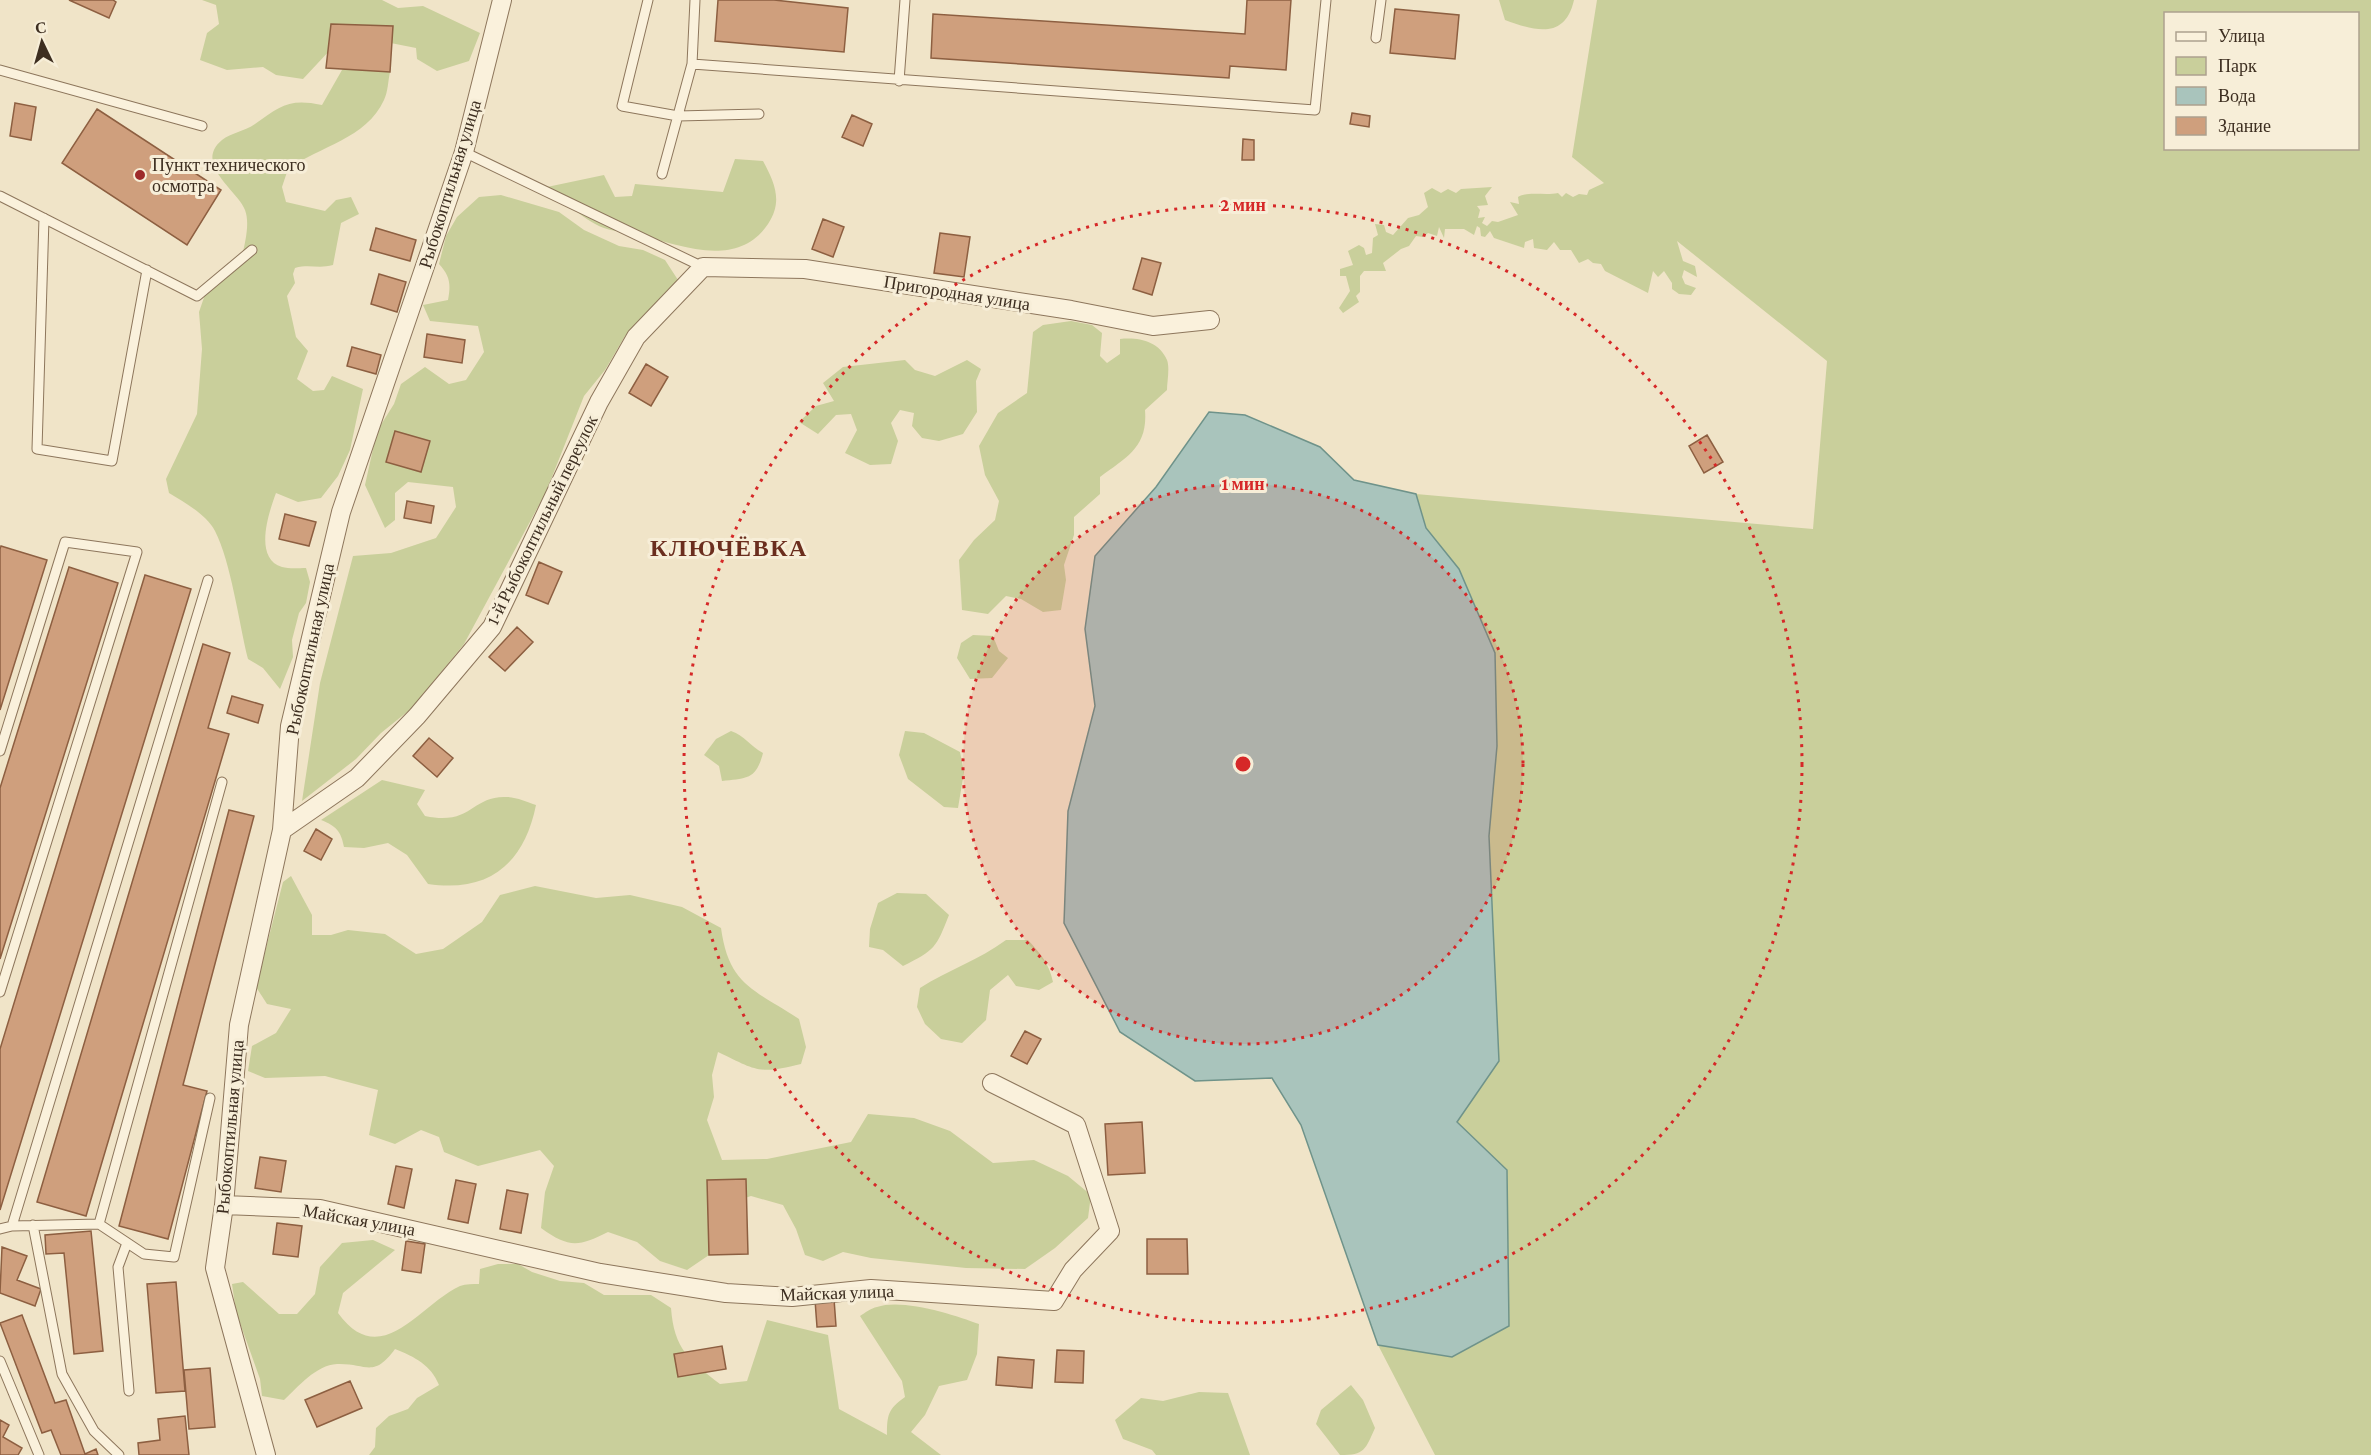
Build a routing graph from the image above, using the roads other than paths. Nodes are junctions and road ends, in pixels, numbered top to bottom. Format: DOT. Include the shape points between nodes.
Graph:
graph roads {
  1 [pos="502,0"];
  2 [pos="648,0"];
  3 [pos="694,0"];
  4 [pos="905,0"];
  5 [pos="1326,0"];
  6 [pos="1381,0"];
  7 [pos="1376,38"];
  8 [pos="692,64"];
  9 [pos="0,70"];
  10 [pos="899,81"];
  11 [pos="759,114"];
  12 [pos="678,116"];
  13 [pos="202,126"];
  14 [pos="464,152"];
  15 [pos="662,174"];
  16 [pos="0,196"];
  17 [pos="44,218"];
  18 [pos="252,250"];
  19 [pos="703,267"];
  20 [pos="147,270"];
  21 [pos="1210,320"];
  22 [pos="208,580"];
  23 [pos="0,751"];
  24 [pos="222,782"];
  25 [pos="282,830"];
  26 [pos="0,992"];
  27 [pos="992,1083"];
  28 [pos="210,1098"];
  29 [pos="224,1205"];
  30 [pos="99,1224"];
  31 [pos="33,1225"];
  32 [pos="12,1226"];
  33 [pos="0,1229"];
  34 [pos="127,1243"];
  35 [pos="1,1367"];
  36 [pos="129,1392"];
  37 [pos="39,1455"];
  38 [pos="119,1455"];
  39 [pos="266,1455"];
  1 -- 14 [label="street, Рыбокоптильная улица"];
  2 -- 12 [label="lane" via="622,106"];
  3 -- 8 [label="lane"];
  4 -- 10 [label="lane"];
  5 -- 10 [label="lane" via="1315,110"];
  6 -- 7 [label="lane"];
  8 -- 10 [label="lane"];
  8 -- 12 [label="lane"];
  9 -- 13 [label="lane"];
  11 -- 12 [label="lane"];
  12 -- 15 [label="lane"];
  14 -- 19 [label="lane"];
  14 -- 25 [label="street, Рыбокоптильная улица" via="341,512 291,726"];
  16 -- 17 [label="lane"];
  17 -- 20 [label="lane"];
  17 -- 20 [label="lane" via="37,449 112,460"];
  18 -- 20 [label="lane" via="197,296"];
  19 -- 21 [label="street, Пригородная улица" via="805,269 1153,326"];
  19 -- 25 [label="street, 1-й Рыбокоптильный переулок" via="636,337 599,402 492,627 417,716 357,778"];
  22 -- 32 [label="lane"];
  23 -- 26 [label="lane" via="65,542 137,552"];
  24 -- 30 [label="lane"];
  25 -- 29 [label="street, Рыбокоптильная улица" via="239,1025"];
  27 -- 29 [label="street, Майская улица" via="1077,1125 1110,1231 1073,1270 1054,1301 871,1289 792,1297 726,1293 600,1273 320,1209"];
  28 -- 34 [label="lane" via="174,1257 144,1254"];
  29 -- 39 [label="street, Рыбокоптильная улица" via="215,1268"];
  30 -- 31 [label="lane"];
  30 -- 34 [label="lane"];
  31 -- 32 [label="lane"];
  31 -- 38 [label="lane" via="62,1374 94,1431"];
  32 -- 33 [label="lane"];
  34 -- 36 [label="lane" via="118,1268"];
  35 -- 37 [label="lane"];
}
